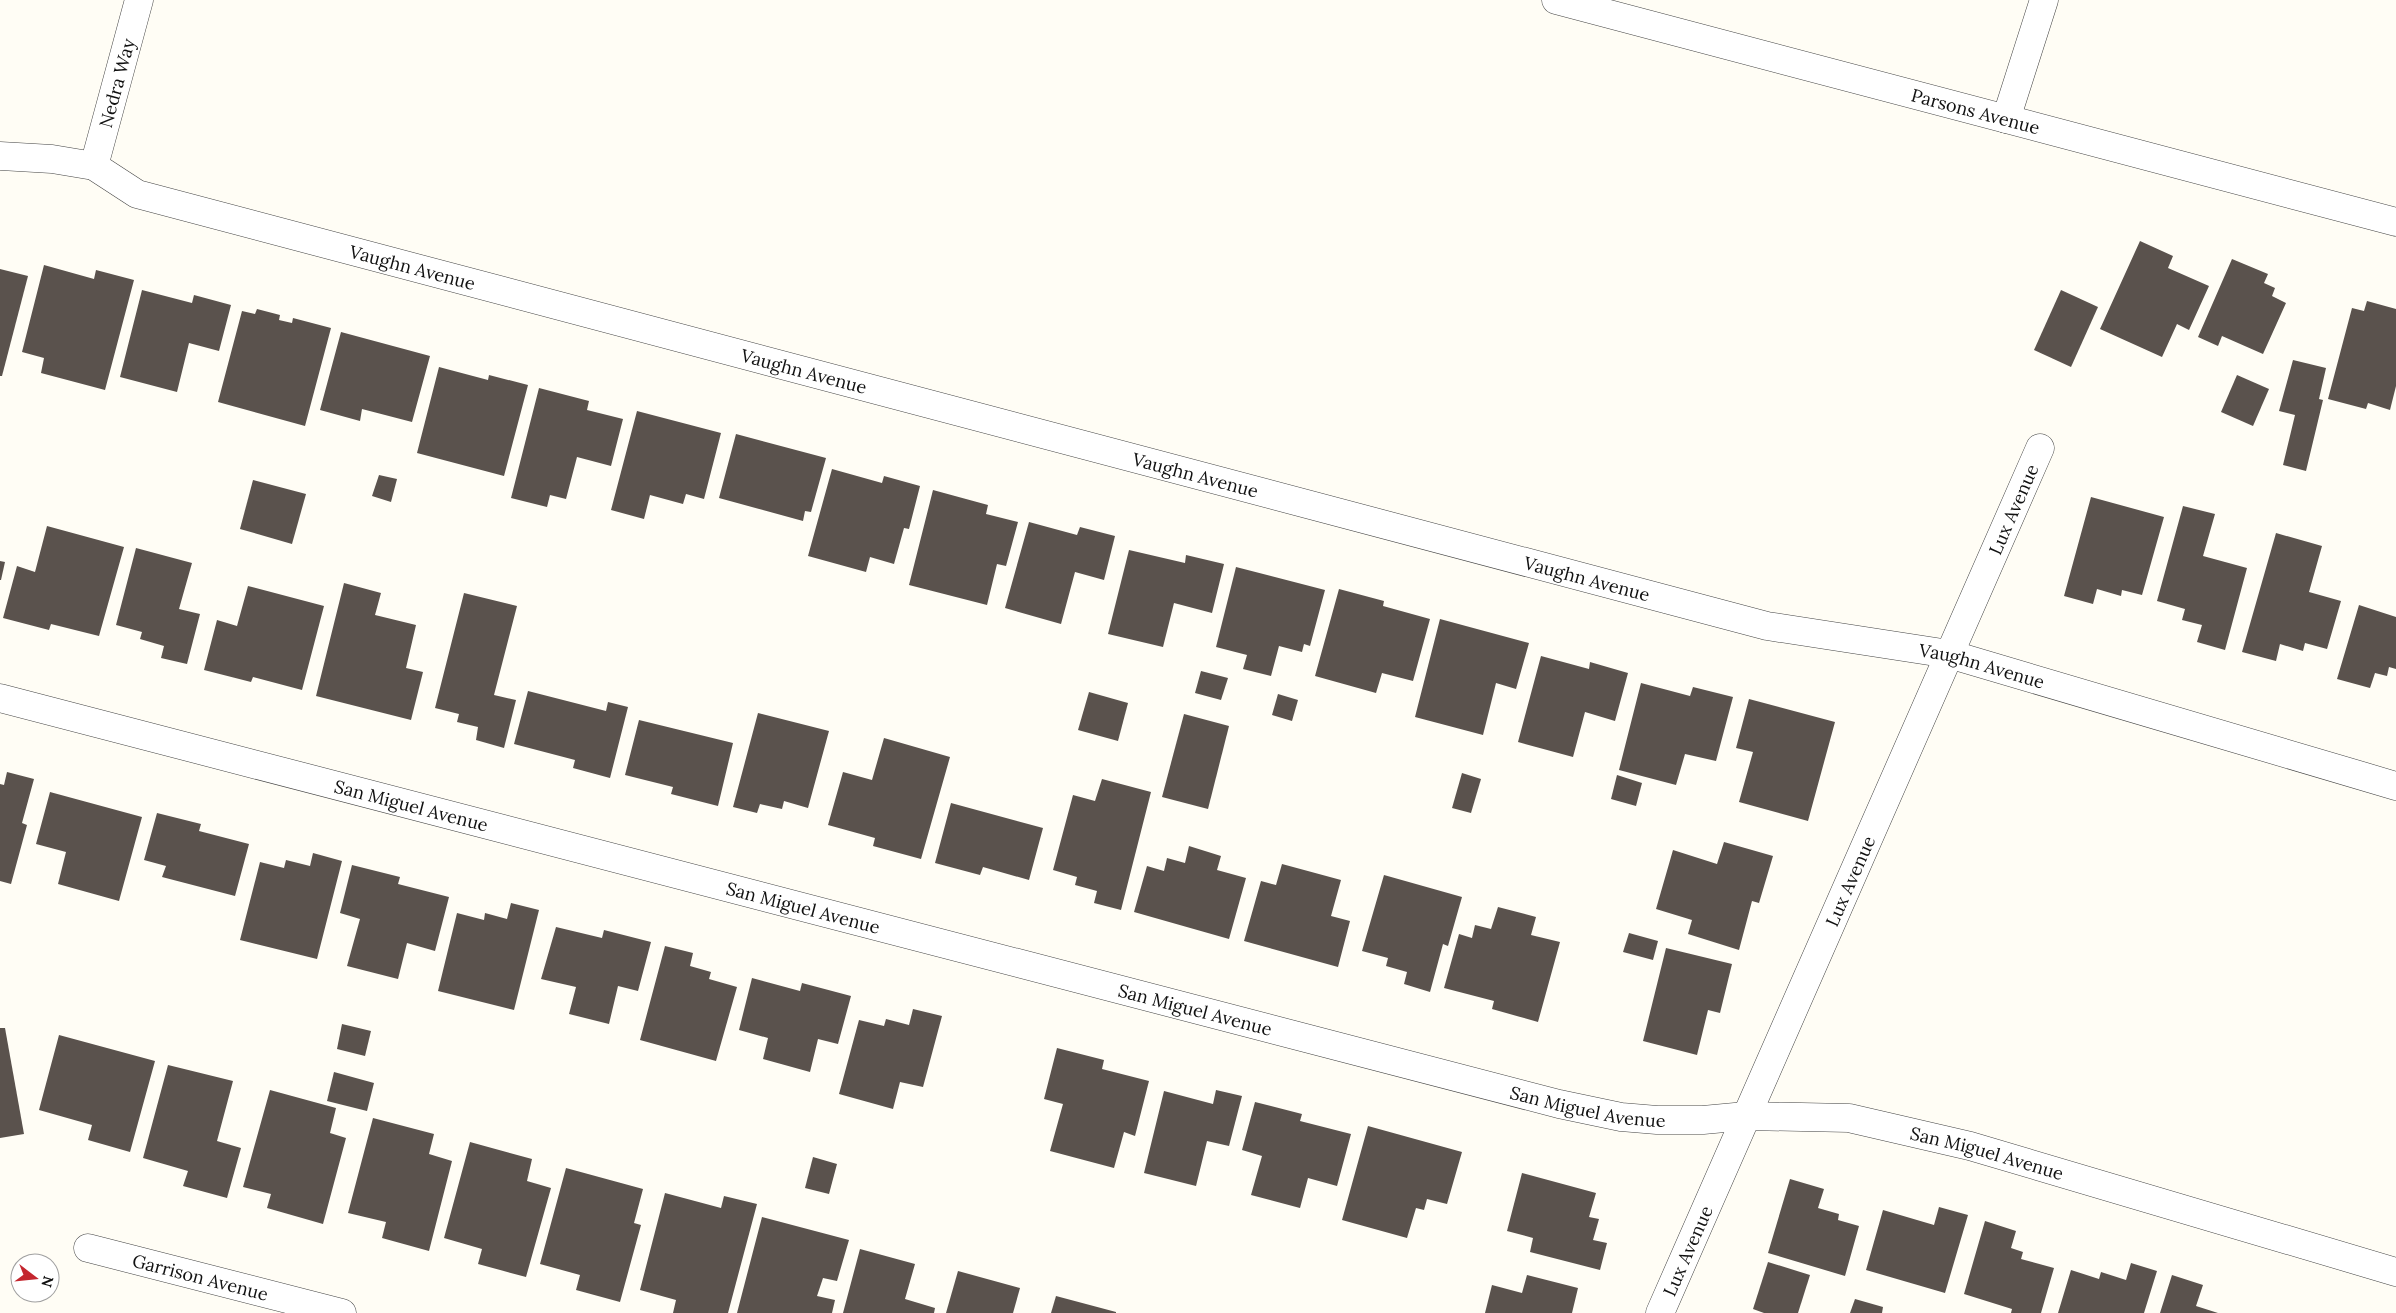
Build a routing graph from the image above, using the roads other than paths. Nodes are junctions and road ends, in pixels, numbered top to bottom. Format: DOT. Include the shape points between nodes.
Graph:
graph roads {
  1 [pos="138,0"];
  2 [pos="1556,0"];
  3 [pos="2044,0"];
  4 [pos="2006,119"];
  5 [pos="0,156"];
  6 [pos="94,166"];
  7 [pos="2396,222"];
  8 [pos="2040,448"];
  9 [pos="1949,654"];
  10 [pos="0,698"];
  11 [pos="2396,786"];
  12 [pos="1746,1116"];
  13 [pos="88,1248"];
  14 [pos="2396,1272"];
  15 [pos="342,1313"];
  16 [pos="1660,1313"];
  1 -- 6 [label="street, Nedra Way"];
  2 -- 4 [label="street, Parsons Avenue"];
  3 -- 4 [label="street"];
  4 -- 7 [label="street, Parsons Avenue"];
  5 -- 6 [label="street, Vaughn Avenue"];
  6 -- 9 [label="street, Vaughn Avenue" via="138,194 1767,626"];
  8 -- 9 [label="street, Lux Avenue"];
  9 -- 11 [label="street, Vaughn Avenue"];
  9 -- 12 [label="street, Lux Avenue"];
  10 -- 12 [label="street, San Miguel Avenue" via="1559,1104 1621,1117 1657,1120"];
  12 -- 14 [label="street, San Miguel Avenue" via="1849,1118 1970,1146"];
  12 -- 16 [label="street, Lux Avenue"];
  13 -- 15 [label="street, Garrison Avenue"];
}
